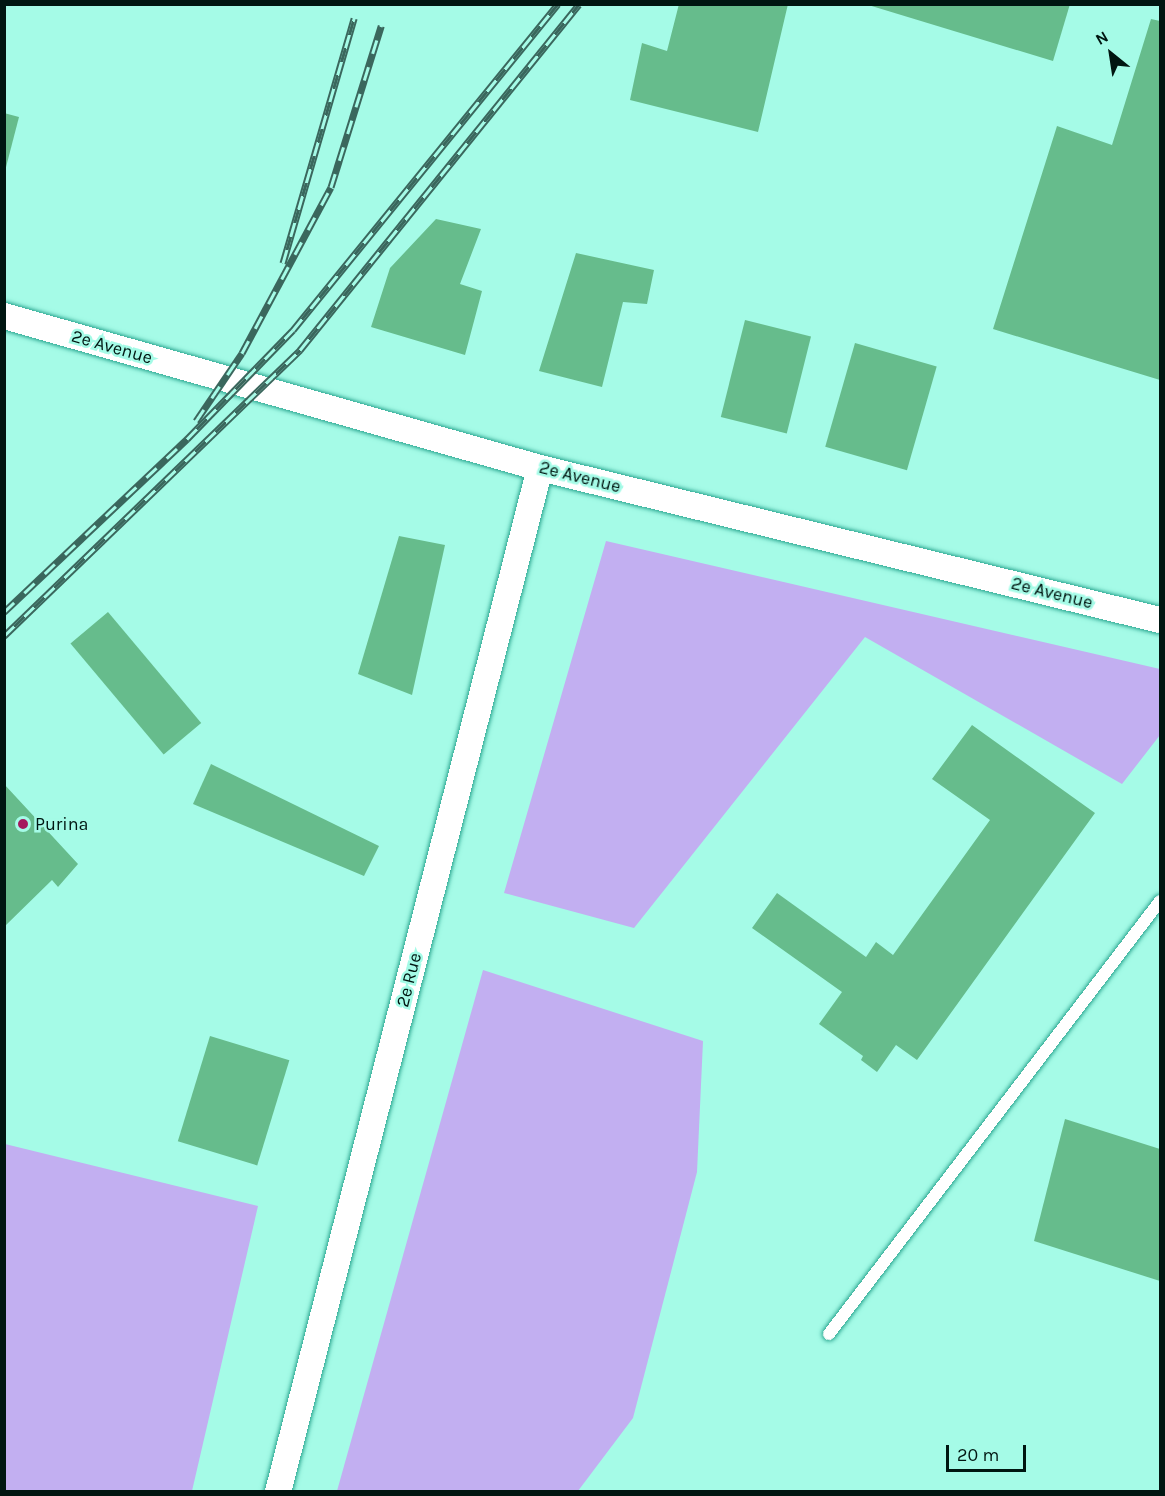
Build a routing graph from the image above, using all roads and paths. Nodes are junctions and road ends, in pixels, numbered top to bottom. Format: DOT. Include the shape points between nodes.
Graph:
graph roads {
  1 [pos="4,316"];
  2 [pos="540,468"];
  3 [pos="1161,620"];
  4 [pos="1161,901"];
  5 [pos="829,1334"];
  6 [pos="278,1491"];
  1 -- 2 [label="street, 2e Avenue"];
  2 -- 3 [label="street, 2e Avenue"];
  2 -- 6 [label="street, 2e Rue"];
  4 -- 5 [label="lane"];
}
